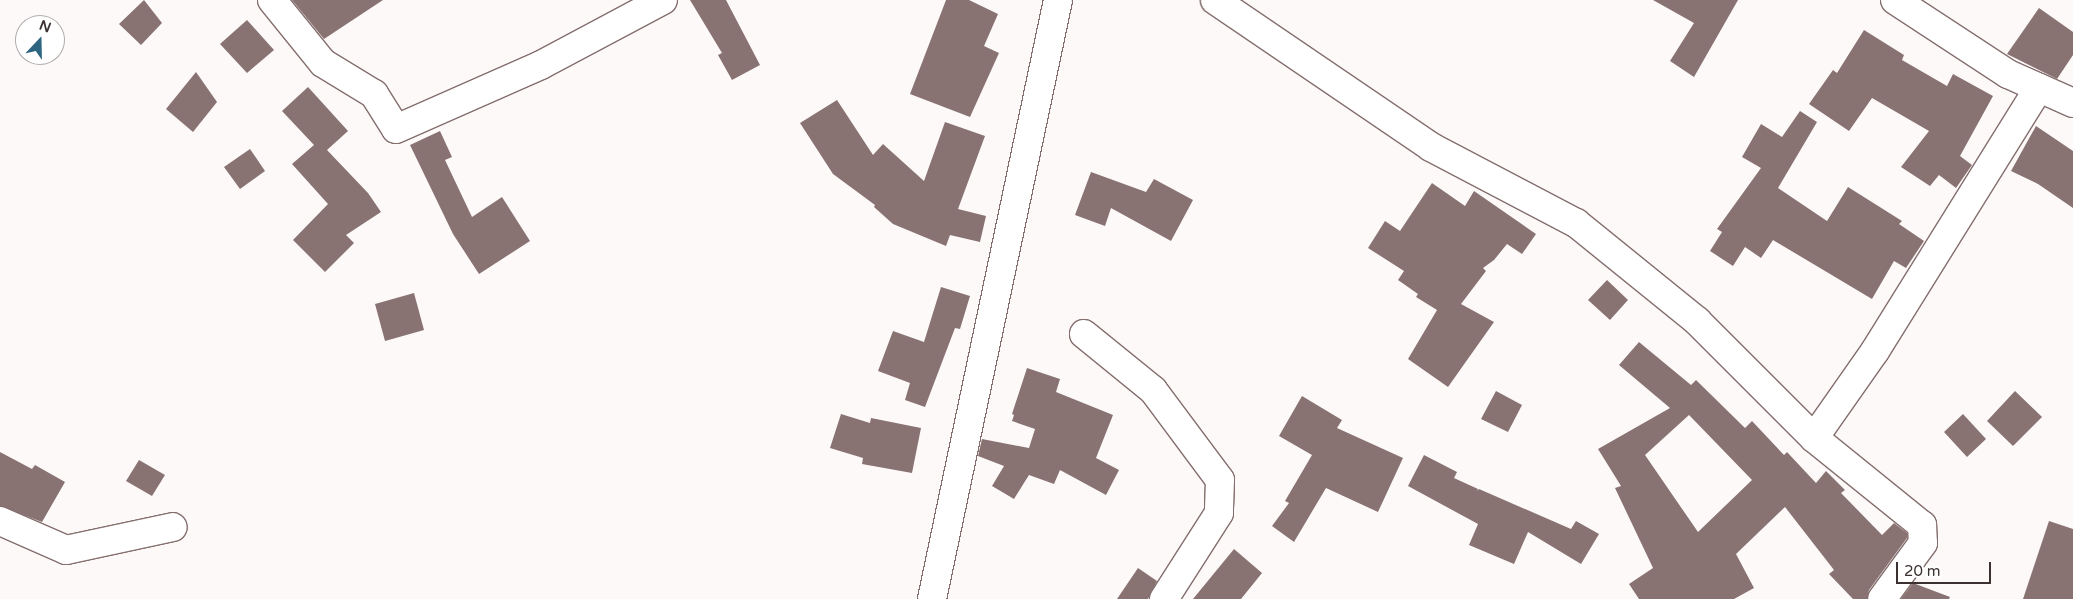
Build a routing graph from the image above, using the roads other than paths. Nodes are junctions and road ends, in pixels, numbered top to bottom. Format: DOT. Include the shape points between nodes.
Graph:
graph roads {
  1 [pos="272,0"];
  2 [pos="663,0"];
  3 [pos="1058,0"];
  4 [pos="1215,0"];
  5 [pos="1895,0"];
  6 [pos="2039,88"];
  7 [pos="2073,104"];
  8 [pos="1084,334"];
  9 [pos="1814,438"];
  10 [pos="0,521"];
  11 [pos="173,527"];
  12 [pos="932,599"];
  13 [pos="1164,599"];
  14 [pos="1882,599"];
  1 -- 2 [label="street" via="323,63 374,94 396,129 541,65"];
  3 -- 12 [label="street"];
  4 -- 9 [label="street" via="1431,147 1576,223 1697,321"];
  5 -- 6 [label="street" via="2008,74"];
  6 -- 7 [label="street"];
  6 -- 9 [label="street" via="1875,351"];
  8 -- 13 [label="street" via="1153,390 1220,480 1219,513"];
  9 -- 14 [label="street" via="1922,525 1923,542"];
  10 -- 11 [label="street" via="66,550"];
}
